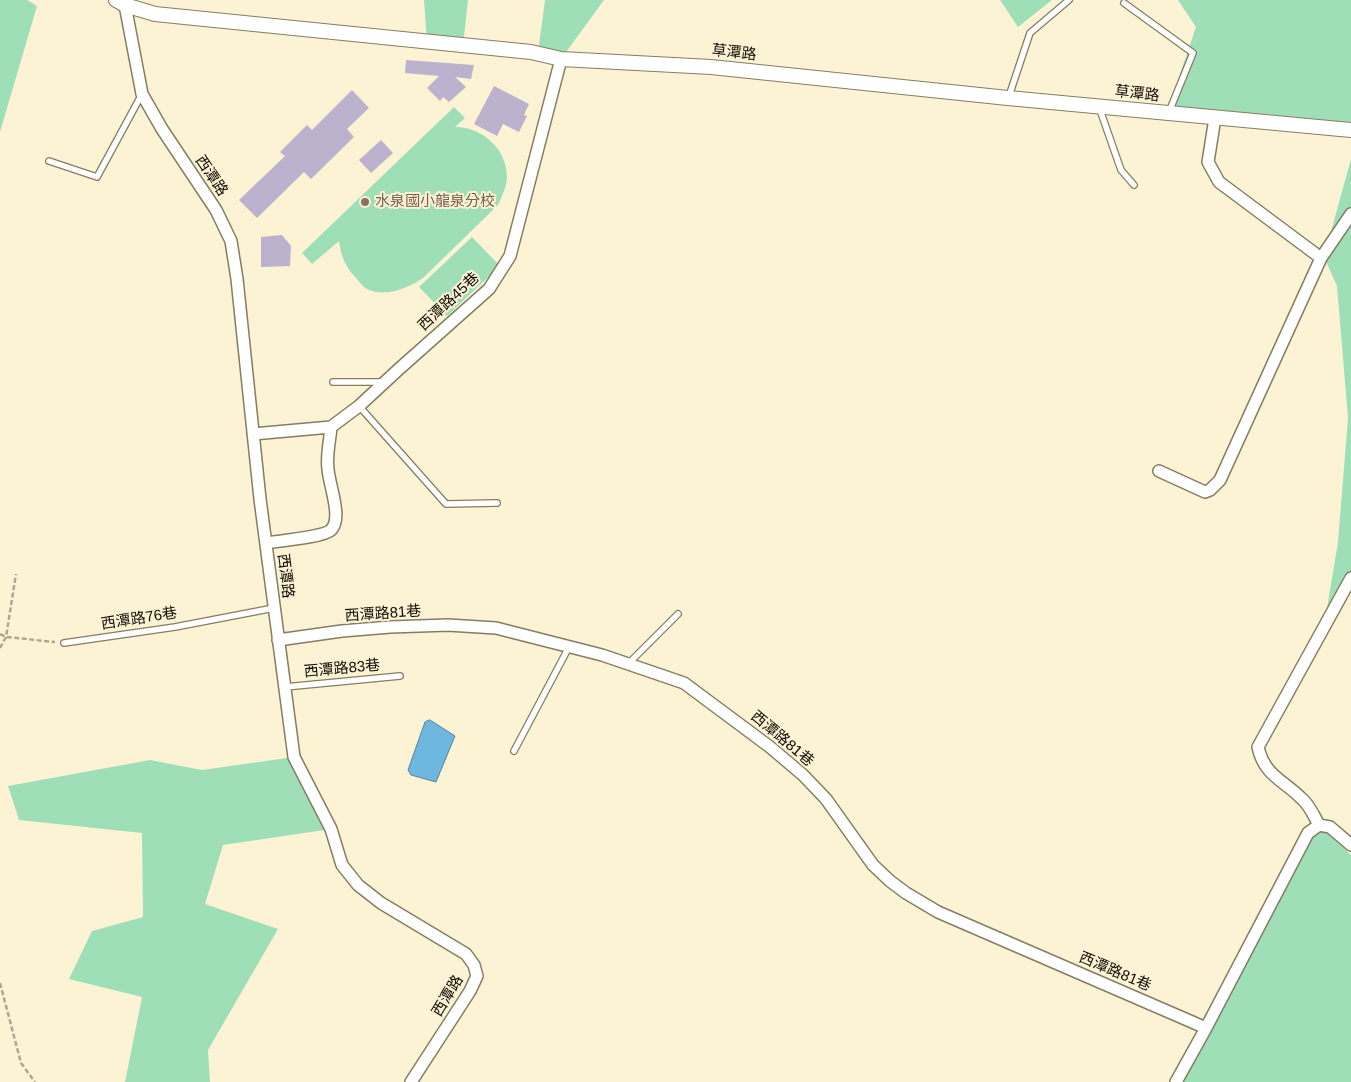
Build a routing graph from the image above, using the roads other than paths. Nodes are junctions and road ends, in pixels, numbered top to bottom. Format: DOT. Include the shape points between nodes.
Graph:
graph roads {
  1 [pos="1069,0"];
  2 [pos="121,2"];
  3 [pos="1124,3"];
  4 [pos="561,59"];
  5 [pos="142,94"];
  6 [pos="1008,98"];
  7 [pos="1100,107"];
  8 [pos="1169,114"];
  9 [pos="1215,118"];
  10 [pos="1351,130"];
  11 [pos="50,161"];
  12 [pos="1134,185"];
  13 [pos="1351,214"];
  14 [pos="1321,258"];
  15 [pos="333,382"];
  16 [pos="385,382"];
  17 [pos="359,406"];
  18 [pos="331,426"];
  19 [pos="253,434"];
  20 [pos="1159,471"];
  21 [pos="497,503"];
  22 [pos="266,543"];
  23 [pos="1351,578"];
  24 [pos="274,608"];
  25 [pos="678,614"];
  26 [pos="278,640"];
  27 [pos="64,643"];
  28 [pos="568,647"];
  29 [pos="628,664"];
  30 [pos="400,676"];
  31 [pos="285,687"];
  32 [pos="514,751"];
  33 [pos="1319,825"];
  34 [pos="1351,845"];
  35 [pos="1206,1028"];
  36 [pos="412,1082"];
  37 [pos="1176,1082"];
  1 -- 6 [label="lane" via="1030,33"];
  2 -- 4 [label="street, 草潭路" via="155,14 531,52"];
  2 -- 5 [label="street, 西潭路"];
  3 -- 8 [label="lane" via="1193,52"];
  4 -- 6 [label="street, 草潭路" via="711,67"];
  4 -- 16 [label="street, 西潭路45巷" via="510,256 489,289"];
  5 -- 11 [label="lane" via="97,177"];
  5 -- 19 [label="street, 西潭路" via="216,210 231,241"];
  6 -- 7 [label="street, 草潭路"];
  7 -- 8 [label="street, 草潭路"];
  7 -- 12 [label="lane" via="1121,170"];
  8 -- 9 [label="street, 草潭路"];
  9 -- 10 [label="street, 草潭路"];
  9 -- 14 [label="street" via="1208,162 1219,182"];
  13 -- 14 [label="street"];
  14 -- 20 [label="street" via="1220,480 1205,492"];
  15 -- 16 [label="lane"];
  16 -- 17 [label="street, 西潭路45巷"];
  17 -- 18 [label="street, 西潭路45巷"];
  17 -- 21 [label="lane" via="446,504"];
  18 -- 19 [label="street, 西潭路45巷"];
  18 -- 22 [label="street" via="328,468 336,522 330,531 321,534"];
  19 -- 22 [label="street, 西潭路"];
  22 -- 24 [label="street, 西潭路"];
  23 -- 33 [label="street" via="1258,747 1260,758 1269,772 1303,799"];
  24 -- 26 [label="street, 西潭路"];
  24 -- 27 [label="lane, 西潭路76巷"];
  25 -- 29 [label="lane"];
  26 -- 28 [label="street, 西潭路81巷" via="342,631 448,625 496,628"];
  26 -- 31 [label="street, 西潭路"];
  28 -- 29 [label="street, 西潭路81巷"];
  28 -- 32 [label="lane"];
  29 -- 35 [label="street, 西潭路81巷" via="684,683 770,746 826,799 873,865 906,893 948,916"];
  30 -- 31 [label="lane, 西潭路83巷"];
  31 -- 36 [label="street, 西潭路" via="294,757 331,829 342,865 358,885 381,902 466,954 478,976"];
  33 -- 34 [label="street" via="1330,827"];
  33 -- 35 [label="street" via="1308,834"];
  35 -- 37 [label="street"];
}
